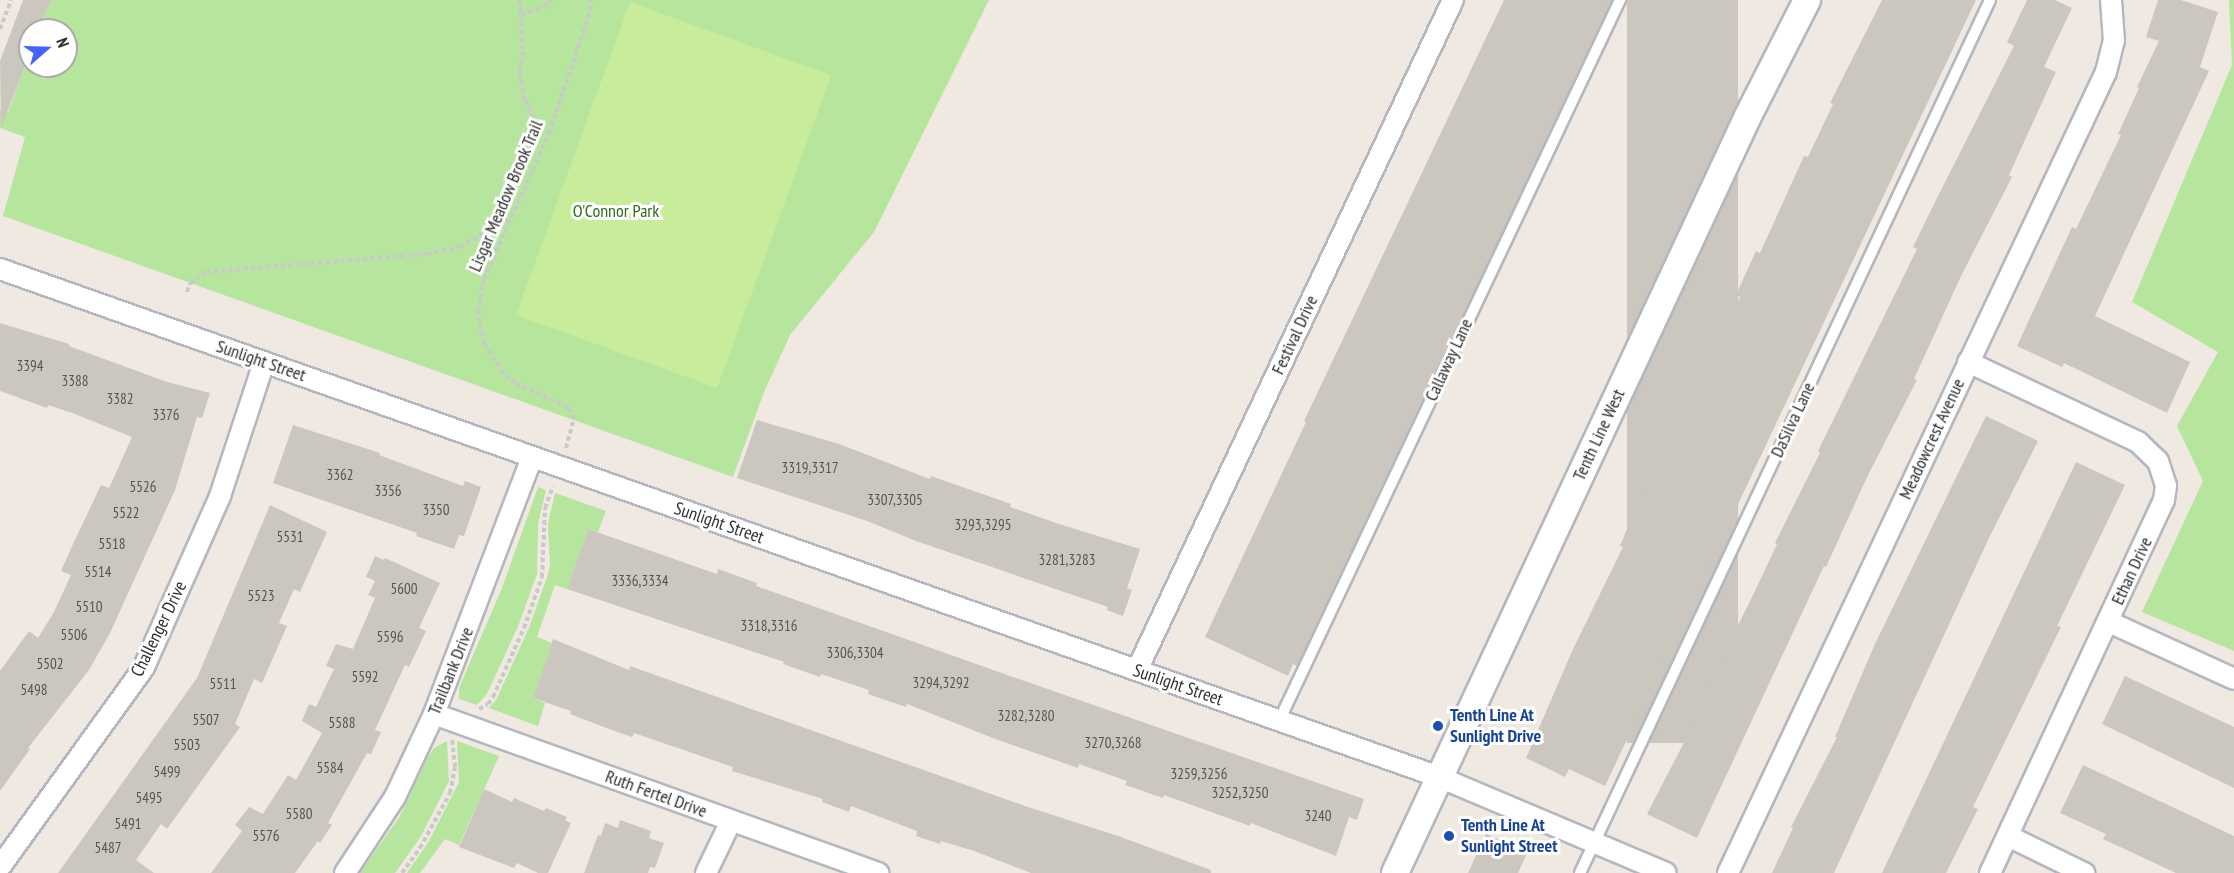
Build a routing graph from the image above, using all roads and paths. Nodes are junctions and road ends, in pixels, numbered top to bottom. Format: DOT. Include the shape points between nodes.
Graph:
graph roads {
  1 [pos="11,0"];
  2 [pos="520,0"];
  3 [pos="551,0"];
  4 [pos="592,0"];
  5 [pos="1453,0"];
  6 [pos="1620,0"];
  7 [pos="1807,0"];
  8 [pos="1990,0"];
  9 [pos="2111,0"];
  10 [pos="521,14"];
  11 [pos="0,28"];
  12 [pos="549,133"];
  13 [pos="510,219"];
  14 [pos="0,269"];
  15 [pos="186,292"];
  16 [pos="264,362"];
  17 [pos="1968,362"];
  18 [pos="571,434"];
  19 [pos="532,457"];
  20 [pos="552,489"];
  21 [pos="2109,621"];
  22 [pos="1137,670"];
  23 [pos="2234,679"];
  24 [pos="474,711"];
  25 [pos="434,714"];
  26 [pos="1279,721"];
  27 [pos="452,740"];
  28 [pos="1439,777"];
  29 [pos="731,820"];
  30 [pos="2008,836"];
  31 [pos="1594,841"];
  32 [pos="0,867"];
  33 [pos="345,873"];
  34 [pos="402,873"];
  35 [pos="706,873"];
  36 [pos="878,873"];
  37 [pos="1395,873"];
  38 [pos="1580,873"];
  39 [pos="1666,873"];
  40 [pos="1728,873"];
  41 [pos="1990,873"];
  42 [pos="2084,873"];
  1 -- 11 [label="path"];
  2 -- 10 [label="path"];
  3 -- 10 [label="path" via="544,7"];
  4 -- 12 [label="path, Lisgar Meadow Brook Trail"];
  5 -- 22 [label="street, Festival Drive"];
  6 -- 26 [label="lane, Callaway Lane"];
  7 -- 28 [label="street, Tenth Line West" via="1748,116"];
  8 -- 31 [label="lane, DaSilva Lane"];
  9 -- 17 [label="street, Meadowcrest Avenue" via="2114,41 2106,72"];
  10 -- 12 [label="path" via="520,73 525,100 535,121"];
  12 -- 13 [label="path, Lisgar Meadow Brook Trail"];
  13 -- 15 [label="path" via="460,247 427,254 206,272 190,283"];
  13 -- 18 [label="path, Lisgar Meadow Brook Trail" via="482,288 480,331 491,358 503,373 515,383 568,407 574,419"];
  14 -- 16 [label="street, Sunlight Street"];
  16 -- 19 [label="street, Sunlight Street"];
  16 -- 32 [label="street, Challenger Drive" via="220,496 144,667"];
  17 -- 21 [label="street, Ethan Drive" via="2138,442 2158,461 2166,486 2164,500"];
  17 -- 40 [label="street, Meadowcrest Avenue"];
  19 -- 22 [label="street, Sunlight Street"];
  19 -- 25 [label="street, Trailbank Drive"];
  20 -- 24 [label="path" via="545,508 542,577 493,696 488,704"];
  21 -- 23 [label="street"];
  21 -- 30 [label="street, Ethan Drive"];
  22 -- 26 [label="street, Sunlight Street"];
  25 -- 29 [label="street, Ruth Fertel Drive"];
  25 -- 33 [label="street, Trailbank Drive" via="395,796"];
  26 -- 28 [label="street, Sunlight Street"];
  27 -- 34 [label="path" via="455,767 450,794"];
  28 -- 31 [label="street, Sunlight Street"];
  28 -- 37 [label="street, Tenth Line West"];
  29 -- 35 [label="street"];
  29 -- 36 [label="street, Ruth Fertel Drive"];
  30 -- 41 [label="street, Ethan Drive"];
  30 -- 42 [label="street"];
  31 -- 38 [label="lane, DaSilva Lane"];
  31 -- 39 [label="street, Sunlight Street"];
}
